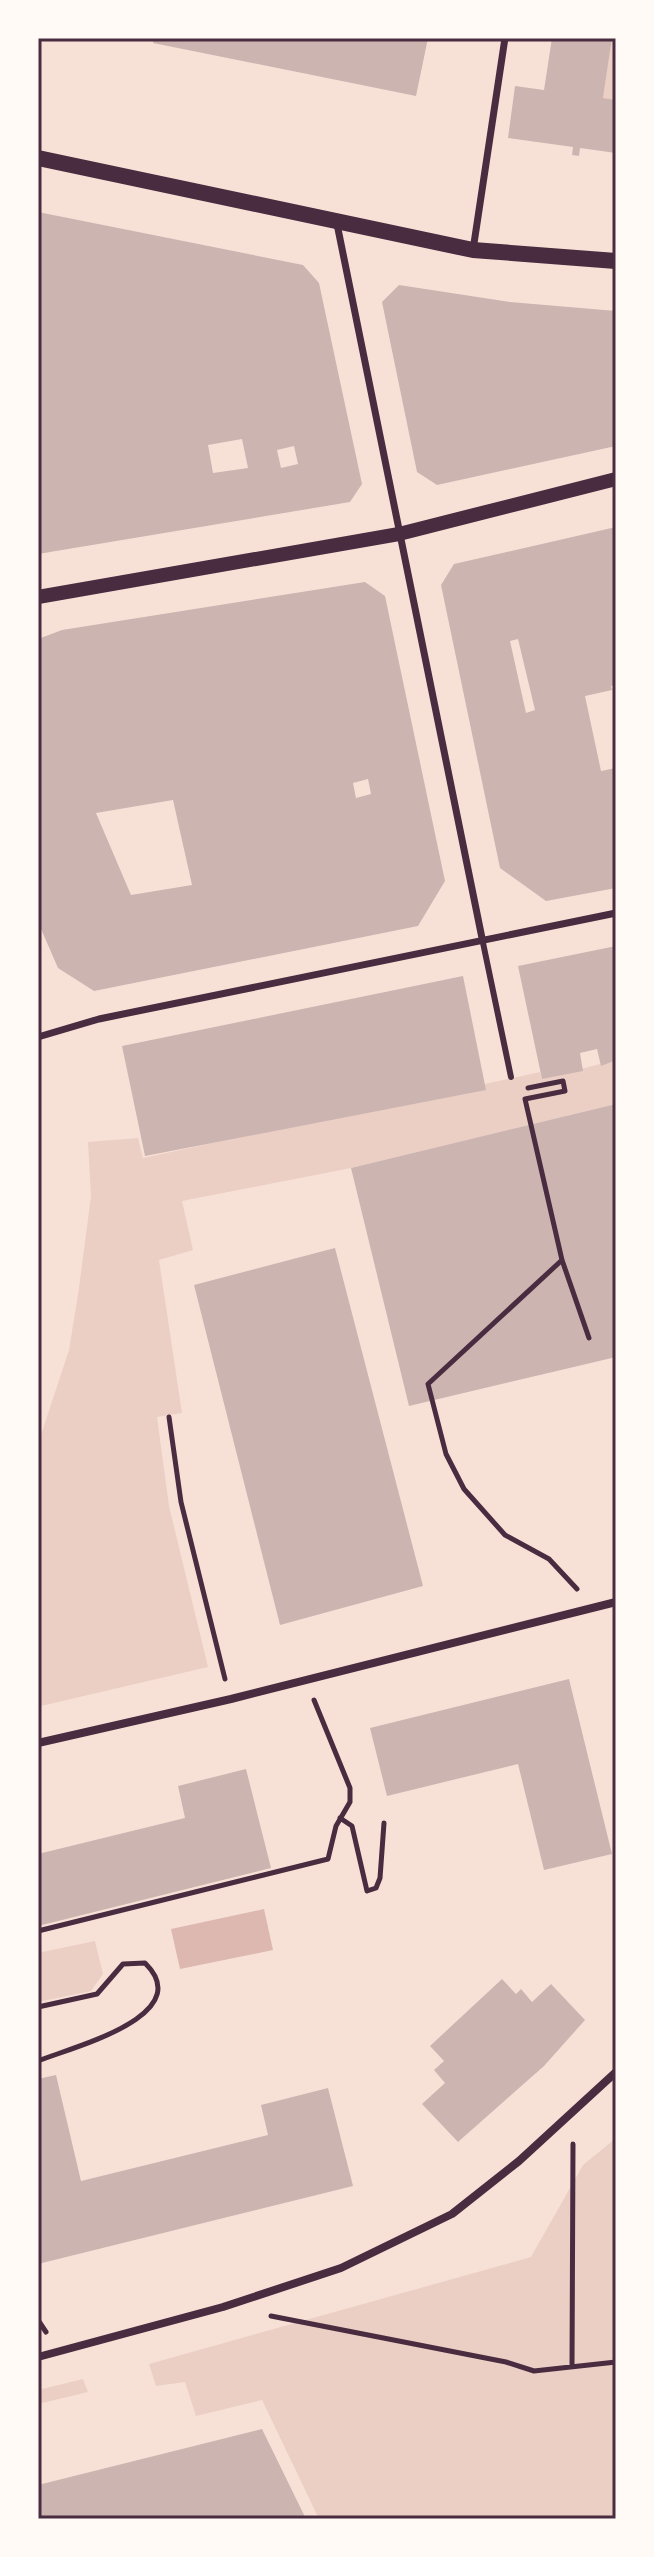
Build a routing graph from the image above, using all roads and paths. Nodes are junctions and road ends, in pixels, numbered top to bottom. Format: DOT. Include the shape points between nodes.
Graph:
graph roads {
  1 [pos="505,38"];
  2 [pos="38,158"];
  3 [pos="337,224"];
  4 [pos="473,250"];
  5 [pos="616,261"];
  6 [pos="616,479"];
  7 [pos="399,534"];
  8 [pos="38,597"];
  9 [pos="616,913"];
  10 [pos="482,938"];
  11 [pos="38,1037"];
  12 [pos="511,1077"];
  13 [pos="562,1260"];
  14 [pos="589,1338"];
  15 [pos="169,1417"];
  16 [pos="616,1602"];
  17 [pos="595,1607"];
  18 [pos="307,1680"];
  19 [pos="231,1699"];
  20 [pos="38,1743"];
  21 [pos="340,1818"];
  22 [pos="384,1823"];
  23 [pos="38,1931"];
  24 [pos="38,2007"];
  25 [pos="38,2061"];
  26 [pos="616,2072"];
  27 [pos="572,2112"];
  28 [pos="223,2307"];
  29 [pos="38,2357"];
  30 [pos="616,2362"];
  31 [pos="572,2367"];
  1 -- 4 [label="street"];
  2 -- 3 [label="main road"];
  3 -- 4 [label="main road"];
  3 -- 7 [label="street"];
  4 -- 5 [label="main road"];
  6 -- 7 [label="street"];
  7 -- 8 [label="street"];
  7 -- 10 [label="street"];
  9 -- 10 [label="street"];
  10 -- 11 [label="street"];
  10 -- 12 [label="lane"];
  12 -- 13 [label="path" via="514,1091 563,1081 565,1091 525,1099"];
  13 -- 14 [label="path"];
  13 -- 17 [label="path" via="428,1384 446,1454 464,1489 505,1535 549,1559"];
  15 -- 19 [label="path" via="181,1502"];
  16 -- 17 [label="street"];
  17 -- 18 [label="street"];
  18 -- 19 [label="street"];
  18 -- 21 [label="path" via="350,1788 350,1802"];
  19 -- 20 [label="street"];
  21 -- 22 [label="path" via="352,1826 367,1891 376,1888 380,1878"];
  21 -- 23 [label="path" via="328,1859"];
  24 -- 25 [label="path" via="97,1994 123,1964 145,1963 154,1971 157,1987 149,2011 127,2028"];
  26 -- 27 [label="street"];
  27 -- 28 [label="street" via="452,2214 341,2268"];
  27 -- 31 [label="path"];
  28 -- 29 [label="street"];
  28 -- 31 [label="path" via="534,2371"];
  30 -- 31 [label="path"];
}
